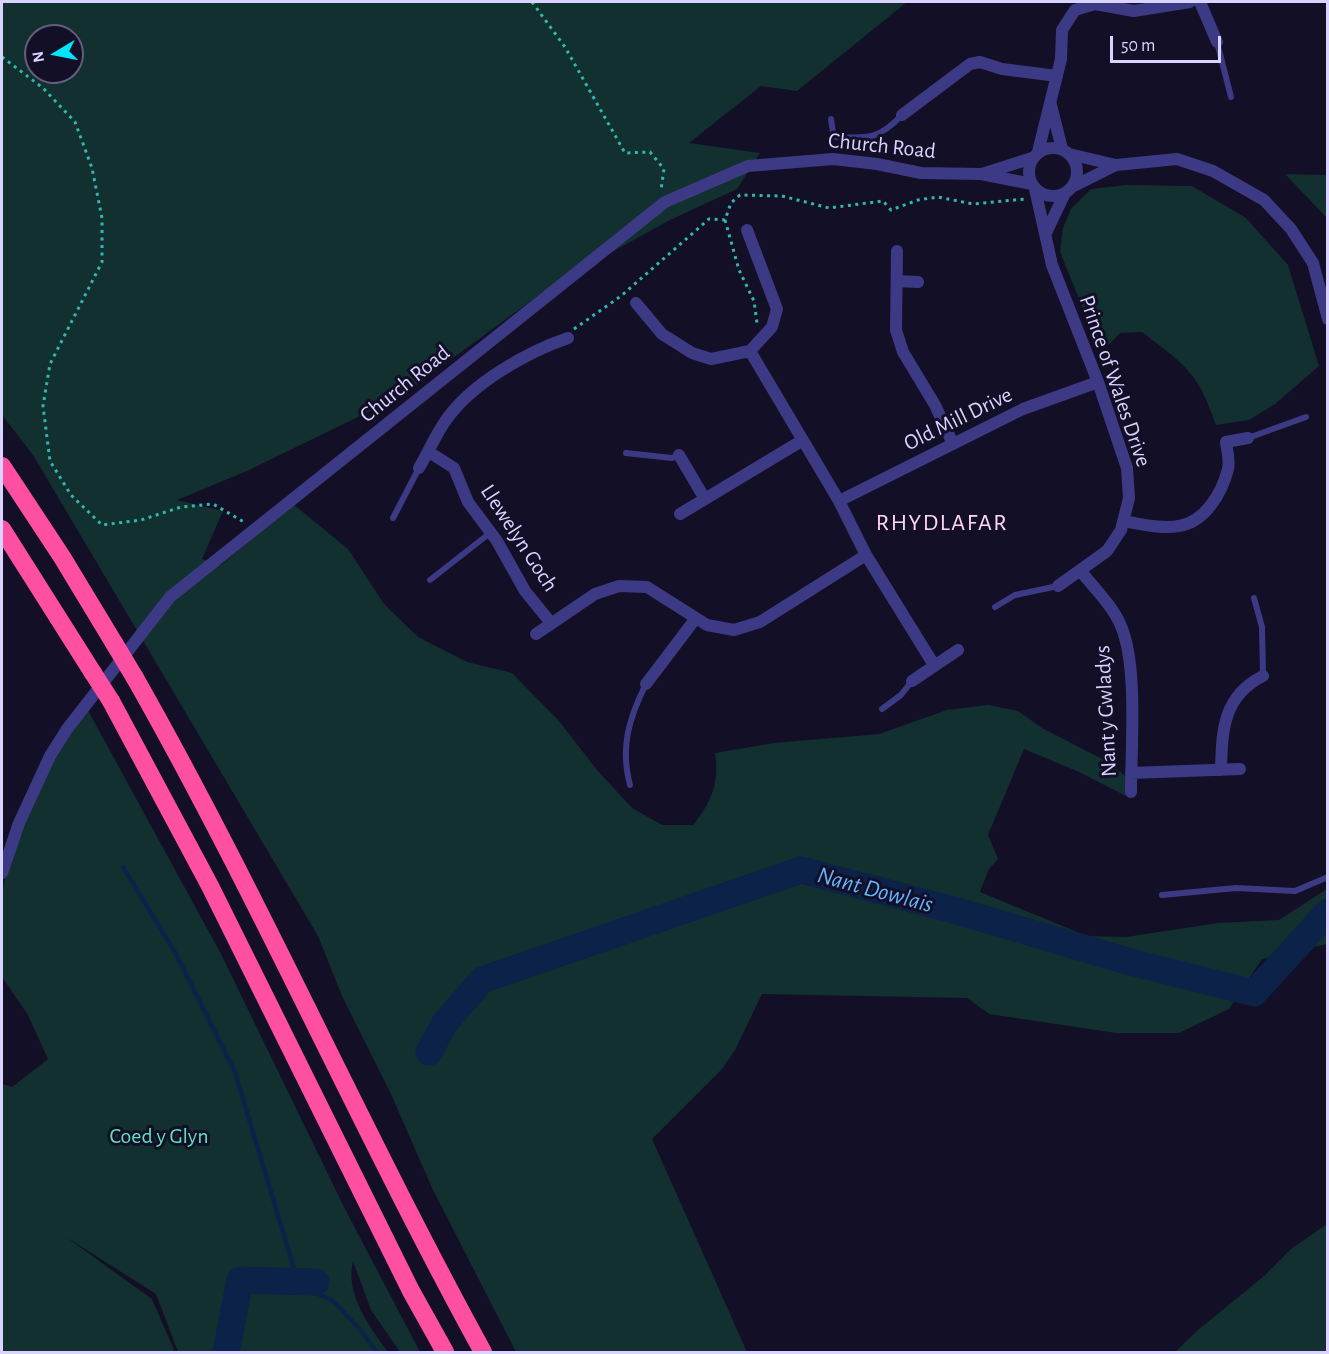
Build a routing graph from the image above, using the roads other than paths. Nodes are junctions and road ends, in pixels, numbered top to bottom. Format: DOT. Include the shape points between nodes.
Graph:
graph roads {
  1 [pos="1190,2"];
  2 [pos="1200,2"];
  3 [pos="1217,42"];
  4 [pos="1057,76"];
  5 [pos="1231,97"];
  6 [pos="1051,104"];
  7 [pos="902,116"];
  8 [pos="831,119"];
  9 [pos="1066,152"];
  10 [pos="1035,155"];
  11 [pos="1116,165"];
  12 [pos="981,174"];
  13 [pos="1034,187"];
  14 [pos="1069,190"];
  15 [pos="747,230"];
  16 [pos="1047,233"];
  17 [pos="897,251"];
  18 [pos="897,281"];
  19 [pos="918,282"];
  20 [pos="636,303"];
  21 [pos="1328,319"];
  22 [pos="568,338"];
  23 [pos="750,351"];
  24 [pos="1098,382"];
  25 [pos="1306,417"];
  26 [pos="1248,438"];
  27 [pos="803,440"];
  28 [pos="953,444"];
  29 [pos="429,452"];
  30 [pos="626,453"];
  31 [pos="679,455"];
  32 [pos="2,466"];
  33 [pos="419,468"];
  34 [pos="705,499"];
  35 [pos="839,501"];
  36 [pos="680,514"];
  37 [pos="393,518"];
  38 [pos="1123,521"];
  39 [pos="2,529"];
  40 [pos="491,532"];
  41 [pos="866,555"];
  42 [pos="1080,570"];
  43 [pos="430,580"];
  44 [pos="1058,586"];
  45 [pos="1254,598"];
  46 [pos="995,607"];
  47 [pos="696,618"];
  48 [pos="550,623"];
  49 [pos="536,634"];
  50 [pos="958,650"];
  51 [pos="934,665"];
  52 [pos="1263,676"];
  53 [pos="912,681"];
  54 [pos="646,684"];
  55 [pos="882,709"];
  56 [pos="1240,769"];
  57 [pos="1221,770"];
  58 [pos="1131,773"];
  59 [pos="630,785"];
  60 [pos="1131,792"];
  61 [pos="4,856"];
  62 [pos="2,873"];
  63 [pos="1328,877"];
  64 [pos="1162,895"];
  65 [pos="445,1353"];
  66 [pos="483,1353"];
  1 -- 4 [label="street" via="1134,11 1095,4 1075,10 1062,30"];
  2 -- 3 [label="street"];
  3 -- 5 [label="lane"];
  4 -- 6 [label="street"];
  4 -- 7 [label="street" via="980,62 970,64"];
  6 -- 9 [label="street"];
  6 -- 10 [label="street"];
  7 -- 8 [label="lane" via="888,130 873,137 836,137"];
  9 -- 10 [label="street" via="1046,148"];
  9 -- 11 [label="street"];
  9 -- 14 [label="street" via="1077,170"];
  10 -- 12 [label="street, Church Road"];
  10 -- 13 [label="street" via="1028,173"];
  11 -- 14 [label="street"];
  11 -- 21 [label="street" via="1177,159 1213,171 1264,200 1291,229 1313,263"];
  12 -- 13 [label="street, Church Road"];
  12 -- 61 [label="street, Church Road" via="921,173 833,159 748,166 665,202 170,597 67,729 50,756"];
  13 -- 14 [label="street" via="1049,196"];
  13 -- 16 [label="street, Prince of Wales Drive"];
  14 -- 16 [label="street"];
  15 -- 23 [label="street" via="777,309 772,327"];
  16 -- 24 [label="street, Prince of Wales Drive" via="1052,265"];
  17 -- 18 [label="street"];
  18 -- 19 [label="street"];
  18 -- 28 [label="street" via="896,330 903,352"];
  20 -- 23 [label="street" via="662,334 692,353 711,359"];
  22 -- 29 [label="street" via="534,351 476,391 447,419"];
  23 -- 27 [label="street"];
  24 -- 28 [label="street, Old Mill Drive" via="1023,409"];
  24 -- 38 [label="street, Prince of Wales Drive" via="1127,468 1129,498"];
  25 -- 26 [label="lane"];
  26 -- 38 [label="street" via="1226,442 1229,467 1218,496 1202,515 1181,526 1152,527"];
  27 -- 34 [label="street"];
  27 -- 35 [label="street"];
  28 -- 35 [label="street, Old Mill Drive"];
  29 -- 33 [label="street"];
  29 -- 40 [label="street, Llewelyn Goch" via="454,468 468,502"];
  30 -- 31 [label="lane" via="672,458"];
  31 -- 34 [label="street"];
  32 -- 66 [label="highway, bridge" via="135,678 244,879 435,1265"];
  33 -- 37 [label="lane"];
  34 -- 36 [label="street"];
  35 -- 41 [label="street"];
  38 -- 42 [label="street, Prince of Wales Drive" via="1107,551"];
  39 -- 65 [label="highway, bridge" via="111,701 210,886"];
  40 -- 43 [label="lane"];
  40 -- 48 [label="street, Llewelyn Goch" via="525,591"];
  41 -- 47 [label="street, Llewelyn Goch" via="760,622 734,630 707,625"];
  41 -- 51 [label="street"];
  42 -- 44 [label="street, Prince of Wales Drive"];
  42 -- 58 [label="street, Nant y Gwladys" via="1121,624 1126,643"];
  44 -- 46 [label="lane" via="1015,595"];
  45 -- 52 [label="lane" via="1262,627"];
  47 -- 48 [label="street, Llewelyn Goch" via="647,587 619,586 595,594"];
  47 -- 54 [label="street"];
  48 -- 49 [label="street, Llewelyn Goch"];
  50 -- 51 [label="street"];
  51 -- 53 [label="street"];
  52 -- 57 [label="street" via="1246,684 1226,715"];
  53 -- 55 [label="lane"];
  54 -- 59 [label="lane" via="626,738 625,765"];
  56 -- 57 [label="street"];
  57 -- 58 [label="street"];
  58 -- 60 [label="street, Nant y Gwladys"];
  61 -- 62 [label="street, Church Road"];
  63 -- 64 [label="lane" via="1295,891 1236,888"];
}
